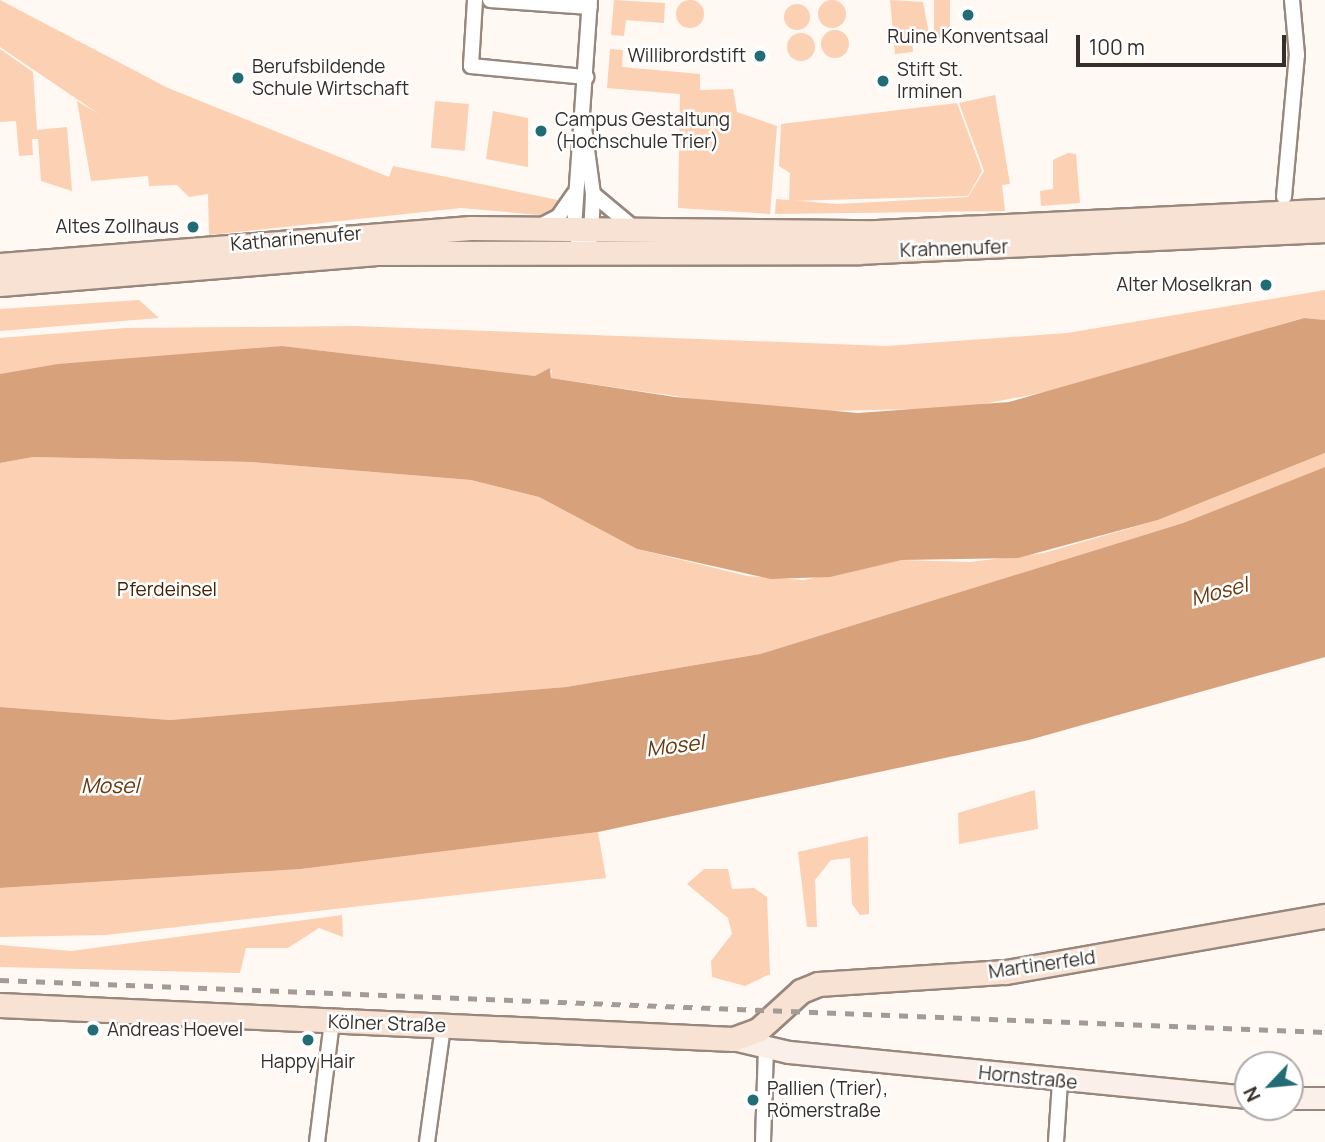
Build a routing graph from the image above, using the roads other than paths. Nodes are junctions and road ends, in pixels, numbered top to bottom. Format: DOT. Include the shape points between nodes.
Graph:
graph roads {
  1 [pos="475,0"];
  2 [pos="490,0"];
  3 [pos="1292,0"];
  4 [pos="590,3"];
  5 [pos="586,77"];
  6 [pos="583,120"];
  7 [pos="576,190"];
  8 [pos="593,194"];
  9 [pos="1283,197"];
  10 [pos="1325,211"];
  11 [pos="531,228"];
  12 [pos="583,228"];
  13 [pos="634,228"];
  14 [pos="1325,230"];
  15 [pos="582,252"];
  16 [pos="0,265"];
  17 [pos="0,285"];
  18 [pos="1325,916"];
  19 [pos="0,1005"];
  20 [pos="332,1021"];
  21 [pos="443,1026"];
  22 [pos="772,1034"];
  23 [pos="1060,1082"];
  24 [pos="1234,1096"];
  25 [pos="1304,1098"];
  26 [pos="1325,1098"];
  27 [pos="317,1142"];
  28 [pos="427,1142"];
  29 [pos="763,1142"];
  30 [pos="1056,1142"];
  1 -- 5 [label="street" via="471,66"];
  2 -- 4 [label="street"];
  3 -- 9 [label="street" via="1297,55"];
  4 -- 5 [label="street"];
  5 -- 6 [label="street"];
  6 -- 7 [label="street"];
  6 -- 8 [label="street"];
  7 -- 11 [label="street" via="558,217"];
  7 -- 12 [label="street"];
  8 -- 12 [label="street"];
  8 -- 13 [label="street"];
  10 -- 13 [label="main road, Krahnenufer" via="876,232"];
  11 -- 12 [label="main road, Katharinenufer"];
  11 -- 16 [label="main road, Katharinenufer" via="368,233"];
  12 -- 13 [label="main road, Krahnenufer"];
  12 -- 15 [label="street"];
  14 -- 15 [label="main road, Krahnenufer" via="858,252"];
  15 -- 17 [label="main road, Katharinenufer" via="287,257"];
  18 -- 22 [label="main road, Martinerfeld" via="1006,972 818,984 801,991"];
  19 -- 20 [label="main road, Kölner Straße"];
  20 -- 21 [label="main road, Kölner Straße"];
  20 -- 27 [label="street"];
  21 -- 22 [label="main road, Kölner Straße" via="733,1039"];
  21 -- 28 [label="street"];
  22 -- 23 [label="street, Hornstraße" via="809,1053"];
  22 -- 29 [label="street"];
  23 -- 24 [label="street, Hornstraße"];
  23 -- 30 [label="street"];
  25 -- 26 [label="street"];
}
